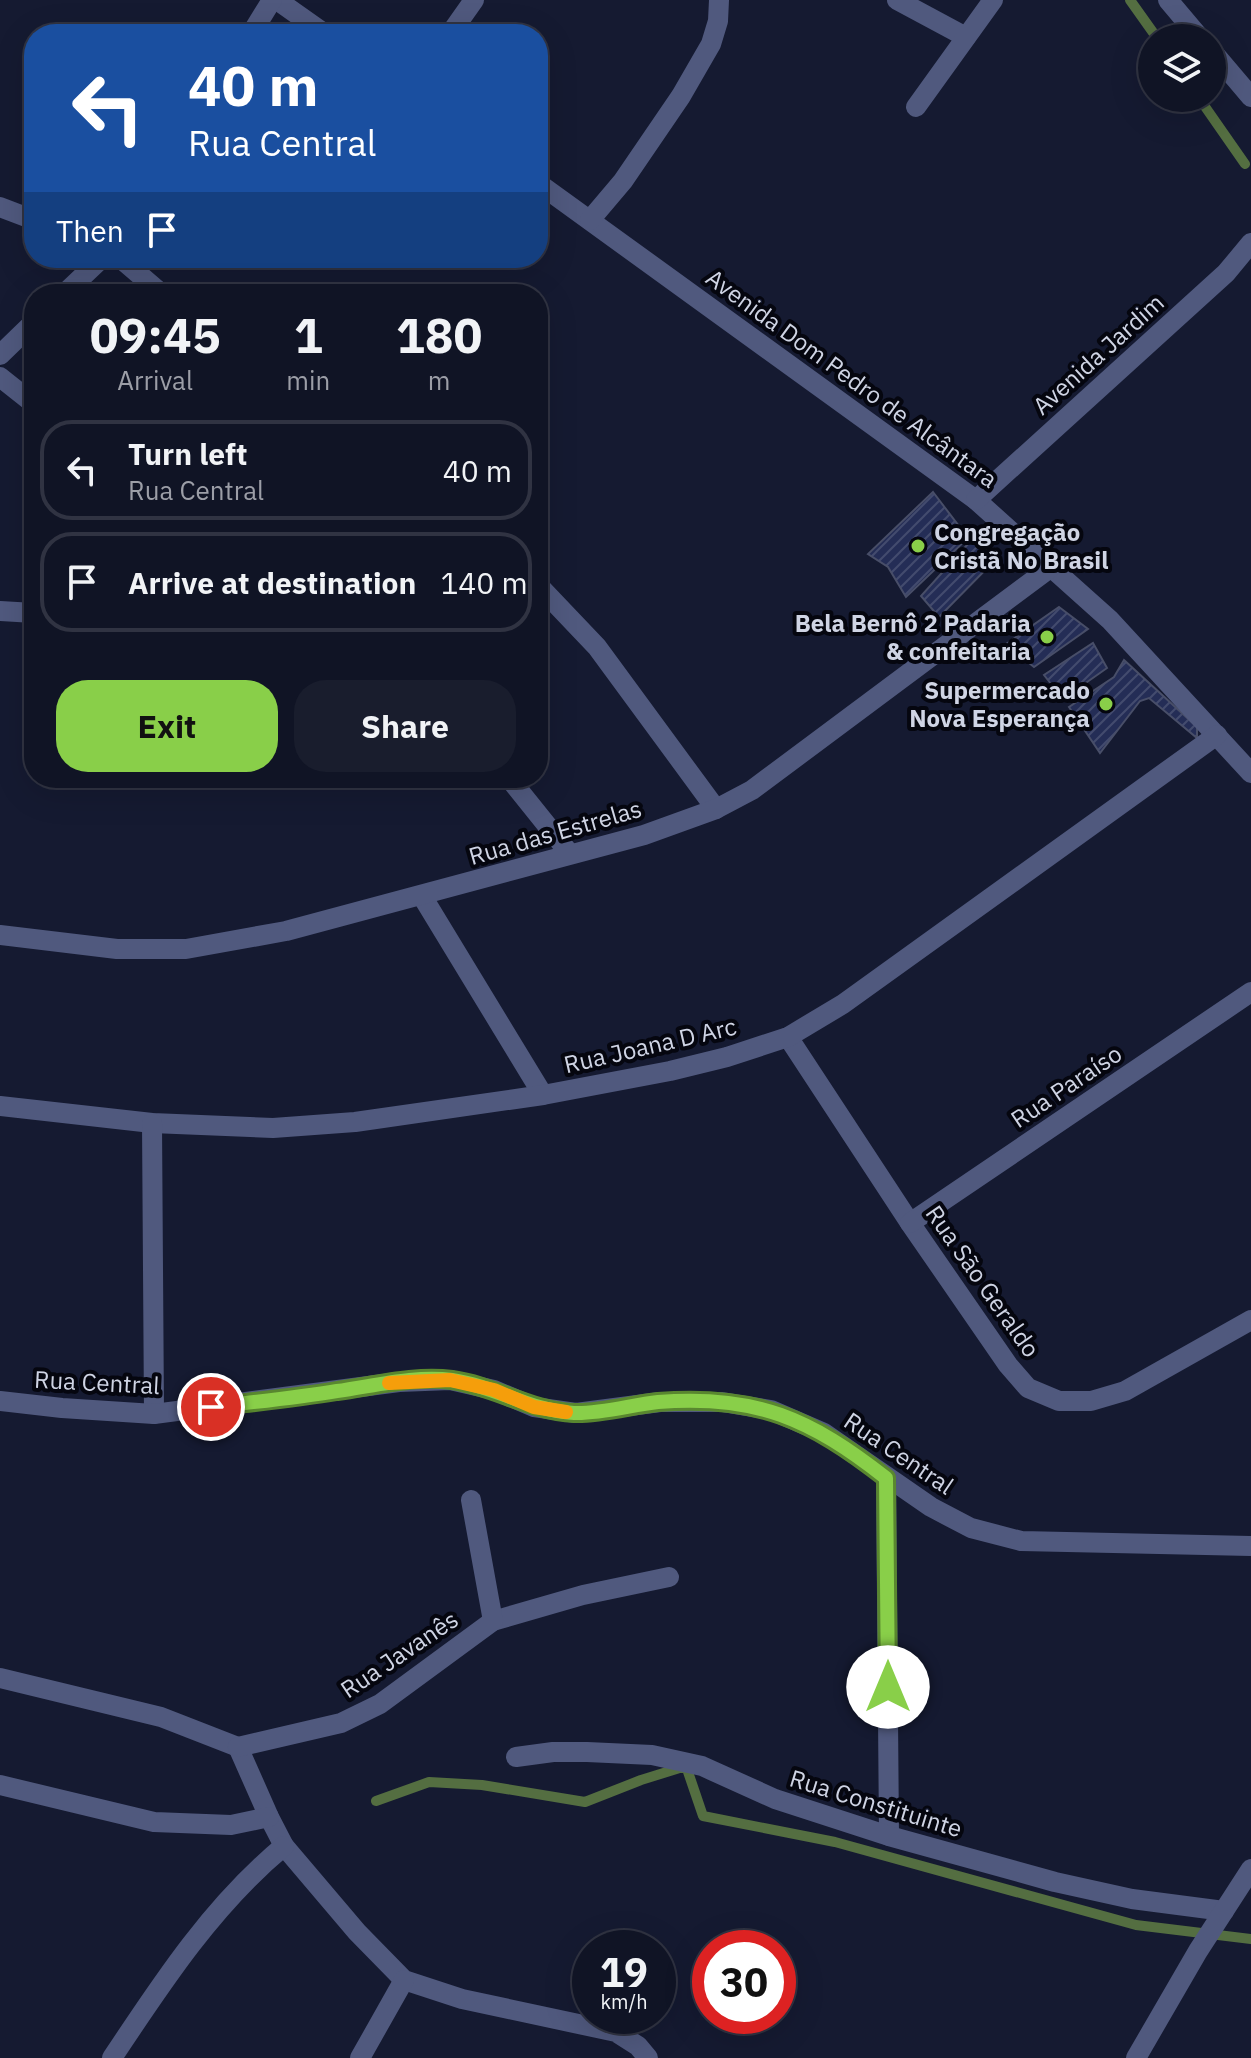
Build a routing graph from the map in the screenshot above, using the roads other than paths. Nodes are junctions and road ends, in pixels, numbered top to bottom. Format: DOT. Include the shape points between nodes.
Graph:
graph roads {
  1 [pos="274,0"];
  2 [pos="474,0"];
  3 [pos="719,0"];
  4 [pos="897,0"];
  5 [pos="993,0"];
  6 [pos="1168,0"];
  7 [pos="258,24"];
  8 [pos="310,24"];
  9 [pos="457,24"];
  10 [pos="1188,24"];
  11 [pos="966,37"];
  12 [pos="1226,68"];
  13 [pos="1251,97"];
  14 [pos="916,107"];
  15 [pos="548,190"];
  16 [pos="0,207"];
  17 [pos="24,216"];
  18 [pos="590,220"];
  19 [pos="1251,243"];
  20 [pos="91,268"];
  21 [pos="132,268"];
  22 [pos="75,284"];
  23 [pos="150,284"];
  24 [pos="24,332"];
  25 [pos="0,355"];
  26 [pos="0,377"];
  27 [pos="24,396"];
  28 [pos="976,500"];
  29 [pos="1050,568"];
  30 [pos="548,596"];
  31 [pos="0,611"];
  32 [pos="24,612"];
  33 [pos="1217,735"];
  34 [pos="1251,773"];
  35 [pos="517,788"];
  36 [pos="716,809"];
  37 [pos="570,854"];
  38 [pos="422,896"];
  39 [pos="0,935"];
  40 [pos="1251,992"];
  41 [pos="788,1037"];
  42 [pos="543,1095"];
  43 [pos="0,1106"];
  44 [pos="152,1123"];
  45 [pos="910,1223"];
  46 [pos="1251,1320"];
  47 [pos="0,1401"];
  48 [pos="154,1414"];
  49 [pos="886,1478"];
  50 [pos="471,1500"];
  51 [pos="1251,1546"];
  52 [pos="669,1577"];
  53 [pos="493,1621"];
  54 [pos="0,1678"];
  55 [pos="238,1747"];
  56 [pos="516,1757"];
  57 [pos="0,1785"];
  58 [pos="269,1817"];
  59 [pos="889,1836"];
  60 [pos="284,1846"];
  61 [pos="1251,1869"];
  62 [pos="1221,1916"];
  63 [pos="404,1980"];
  64 [pos="112,2058"];
  65 [pos="360,2058"];
  66 [pos="648,2058"];
  67 [pos="1136,2058"];
  1 -- 7 [label="street"];
  1 -- 8 [label="street"];
  2 -- 9 [label="street"];
  3 -- 18 [label="street" via="711,44 681,96"];
  4 -- 11 [label="street"];
  5 -- 11 [label="street"];
  6 -- 10 [label="street"];
  11 -- 14 [label="street"];
  12 -- 13 [label="street"];
  15 -- 18 [label="street, Avenida Dom Pedro de Alcântara"];
  16 -- 17 [label="street"];
  18 -- 28 [label="street, Avenida Dom Pedro de Alcântara"];
  19 -- 28 [label="street, Avenida Jardim" via="1226,273"];
  20 -- 22 [label="street"];
  21 -- 23 [label="street"];
  24 -- 25 [label="street"];
  26 -- 27 [label="street"];
  28 -- 29 [label="street, Avenida Dom Pedro de Alcântara"];
  29 -- 33 [label="street, Avenida Dom Pedro de Alcântara" via="1110,620"];
  29 -- 36 [label="street, Rua das Estrelas" via="796,759"];
  30 -- 36 [label="street" via="597,647"];
  31 -- 32 [label="street"];
  33 -- 34 [label="street, Avenida Dom Pedro de Alcântara"];
  33 -- 41 [label="street, Rua Joana D Arc" via="843,1004"];
  35 -- 37 [label="street"];
  36 -- 37 [label="street, Rua das Estrelas"];
  37 -- 38 [label="street, Rua das Estrelas"];
  38 -- 39 [label="street, Rua das Estrelas" via="286,931 186,949 117,949"];
  38 -- 42 [label="street"];
  40 -- 45 [label="street, Rua Paraíso"];
  41 -- 42 [label="street, Rua Joana D Arc" via="670,1071"];
  41 -- 45 [label="street, Rua São Geraldo"];
  42 -- 44 [label="street, Rua Joana D Arc" via="273,1128"];
  43 -- 44 [label="street, Rua Joana D Arc"];
  44 -- 48 [label="street"];
  45 -- 46 [label="street, Rua São Geraldo" via="1008,1365 1028,1388 1059,1401 1091,1401 1125,1391"];
  47 -- 48 [label="street, Rua Central"];
  48 -- 49 [label="street, Rua Central" via="450,1380 534,1407 576,1413 660,1402 722,1402 771,1410 824,1433"];
  49 -- 51 [label="street, Rua Central" via="971,1528 1021,1541"];
  49 -- 59 [label="street"];
  50 -- 53 [label="street, Rua Javanês"];
  52 -- 53 [label="street, Rua Javanês"];
  53 -- 55 [label="street, Rua Javanês" via="380,1704 341,1723"];
  54 -- 55 [label="street" via="161,1717"];
  55 -- 58 [label="street"];
  56 -- 59 [label="street, Rua Constituinte" via="565,1752 665,1758 702,1766 775,1799"];
  57 -- 58 [label="street" via="154,1822 231,1825"];
  58 -- 60 [label="street"];
  59 -- 62 [label="street, Rua Constituinte" via="1086,1889"];
  60 -- 63 [label="street"];
  60 -- 64 [label="street" via="232,1893 168,1973"];
  61 -- 62 [label="street"];
  62 -- 67 [label="street"];
  63 -- 65 [label="street"];
  63 -- 66 [label="street" via="462,1999 616,2032"];
}
